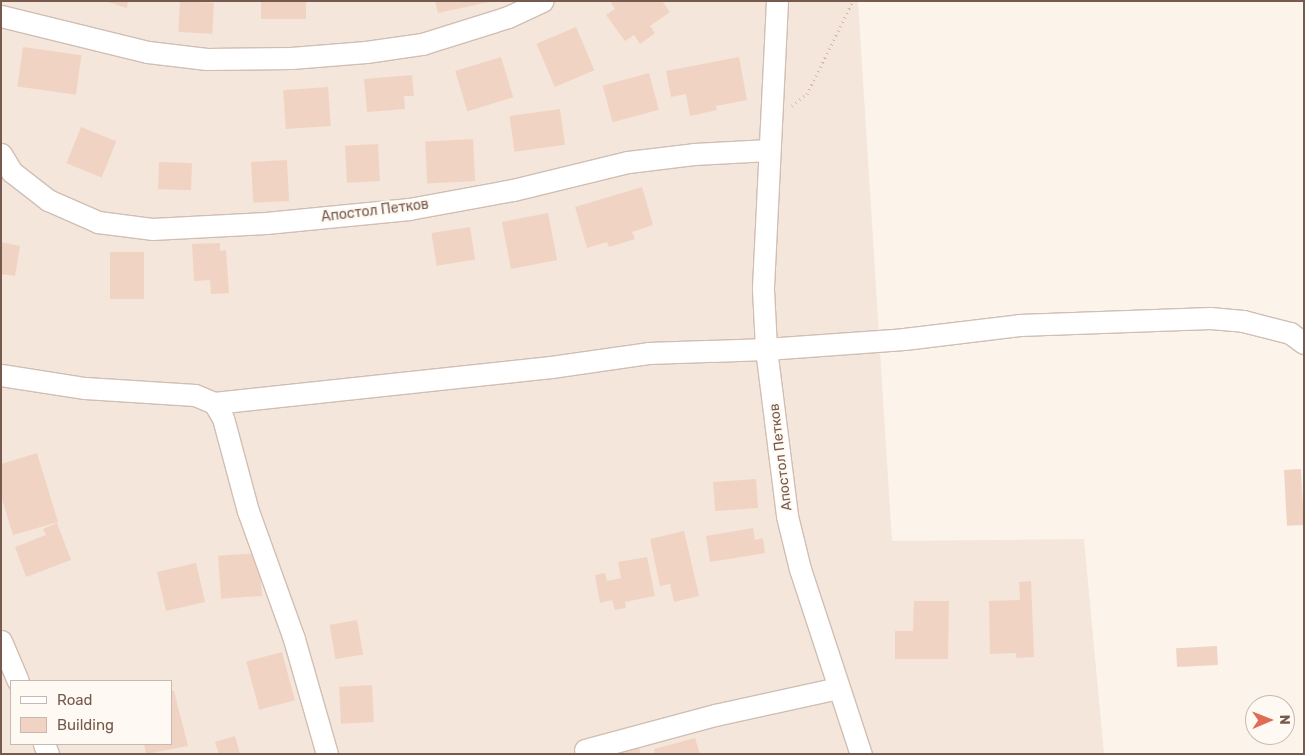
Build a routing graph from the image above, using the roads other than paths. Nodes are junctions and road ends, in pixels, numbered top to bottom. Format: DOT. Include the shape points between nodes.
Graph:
graph roads {
  1 [pos="543,1"];
  2 [pos="777,1"];
  3 [pos="1,16"];
  4 [pos="769,150"];
  5 [pos="1,154"];
  6 [pos="1304,343"];
  7 [pos="766,349"];
  8 [pos="1,375"];
  9 [pos="214,403"];
  10 [pos="1,641"];
  11 [pos="11,677"];
  12 [pos="838,688"];
  13 [pos="585,750"];
  14 [pos="327,754"];
  15 [pos="862,754"];
  1 -- 3 [label="street" via="508,18 422,44 291,58 206,59 148,52"];
  2 -- 4 [label="street, Апостол Петков"];
  4 -- 5 [label="street, Апостол Петков" via="628,162 513,190 409,208 266,223 152,229 98,222 48,200 12,172"];
  4 -- 7 [label="street, Апостол Петков" via="762,289"];
  6 -- 7 [label="street" via="1290,333 1243,321 1210,318 1019,325 904,339"];
  7 -- 9 [label="street" via="648,353 551,367"];
  7 -- 12 [label="street, Апостол Петков" via="787,516 800,569"];
  8 -- 9 [label="street" via="94,389 195,395"];
  9 -- 14 [label="street" via="223,418 248,511 294,639"];
  10 -- 11 [label="street"];
  12 -- 13 [label="street" via="715,715"];
  12 -- 15 [label="street, Апостол Петков"];
}
